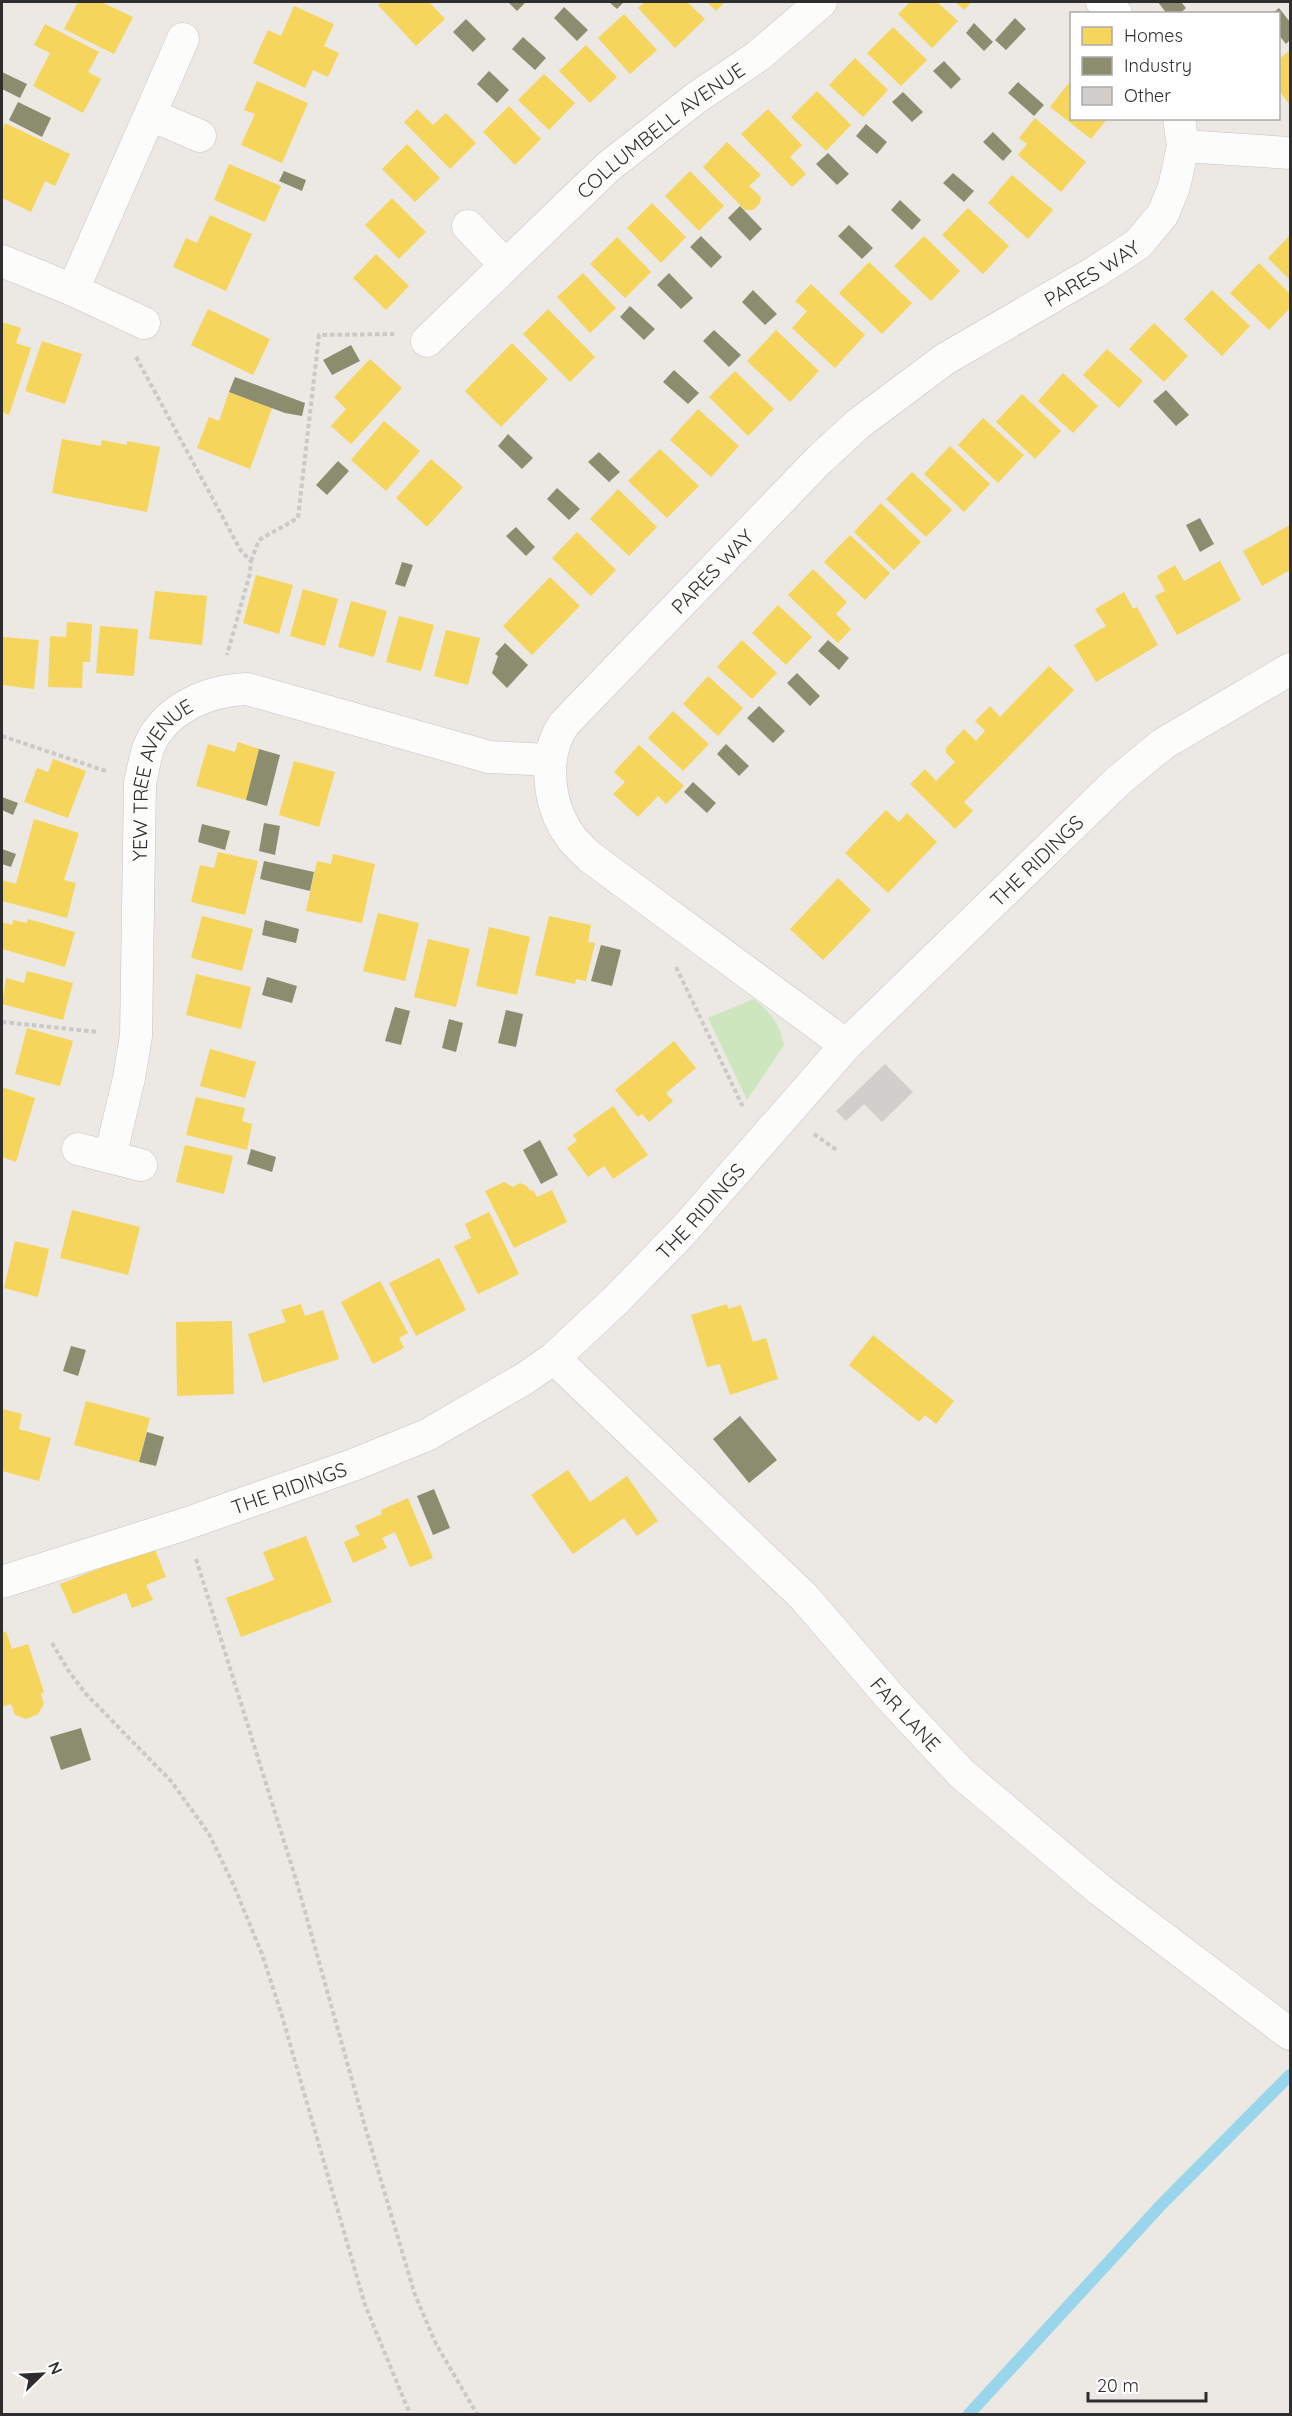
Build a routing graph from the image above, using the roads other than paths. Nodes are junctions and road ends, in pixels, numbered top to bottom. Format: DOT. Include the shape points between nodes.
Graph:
graph roads {
  1 [pos="821,2"];
  2 [pos="1102,2"];
  3 [pos="1114,12"];
  4 [pos="183,39"];
  5 [pos="151,115"];
  6 [pos="1181,132"];
  7 [pos="200,136"];
  8 [pos="1290,153"];
  9 [pos="468,226"];
  10 [pos="2,261"];
  11 [pos="505,265"];
  12 [pos="73,290"];
  13 [pos="137,320"];
  14 [pos="427,341"];
  15 [pos="1290,669"];
  16 [pos="550,760"];
  17 [pos="846,1045"];
  18 [pos="78,1149"];
  19 [pos="110,1157"];
  20 [pos="141,1165"];
  21 [pos="554,1358"];
  22 [pos="2,1581"];
  23 [pos="1286,2030"];
  1 -- 11 [label="street, COLLUMBELL AVENUE" via="758,56 696,98 608,167"];
  2 -- 3 [label="street"];
  4 -- 5 [label="street"];
  5 -- 7 [label="street"];
  5 -- 12 [label="street"];
  6 -- 8 [label="street"];
  6 -- 16 [label="street, PARES WAY" via="1174,187 1163,214 1138,244 945,359 858,424 564,724 555,737"];
  9 -- 11 [label="street"];
  10 -- 12 [label="street"];
  11 -- 14 [label="street, COLLUMBELL AVENUE"];
  12 -- 13 [label="street"];
  15 -- 17 [label="street, THE RIDINGS" via="1144,757"];
  16 -- 17 [label="street, PARES WAY" via="556,807 570,835 590,857"];
  16 -- 19 [label="street, YEW TREE AVENUE" via="489,757 246,689 216,693 175,712 150,746 140,783 136,1036"];
  17 -- 21 [label="street, THE RIDINGS" via="684,1230"];
  18 -- 19 [label="street"];
  19 -- 20 [label="street"];
  21 -- 22 [label="street, THE RIDINGS" via="427,1435 353,1465 185,1524"];
  21 -- 23 [label="street, FAR LANE" via="804,1597 961,1773 1100,1890"];
}
